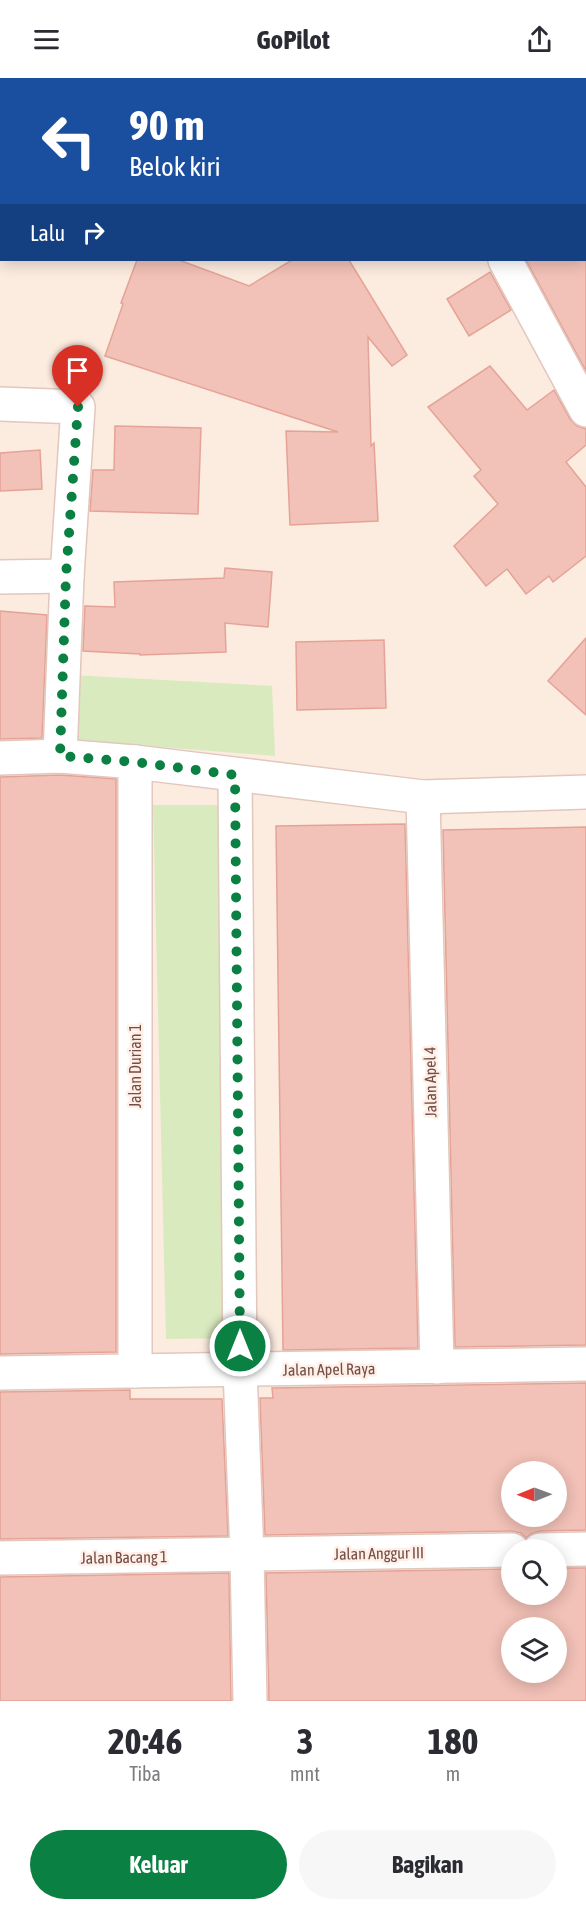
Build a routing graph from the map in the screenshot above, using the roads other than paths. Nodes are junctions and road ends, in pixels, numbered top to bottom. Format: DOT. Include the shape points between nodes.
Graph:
graph roads {
  1 [pos="506,261"];
  2 [pos="0,404"];
  3 [pos="586,411"];
  4 [pos="66,576"];
  5 [pos="0,577"];
  6 [pos="60,756"];
  7 [pos="0,758"];
  8 [pos="135,762"];
  9 [pos="235,775"];
  10 [pos="586,792"];
  11 [pos="423,797"];
  12 [pos="586,1364"];
  13 [pos="436,1367"];
  14 [pos="240,1370"];
  15 [pos="135,1371"];
  16 [pos="0,1373"];
  17 [pos="567,1549"];
  18 [pos="586,1549"];
  19 [pos="501,1550"];
  20 [pos="247,1555"];
  21 [pos="0,1558"];
  22 [pos="250,1701"];
  1 -- 3 [label="street"];
  2 -- 4 [label="street" via="78,407"];
  4 -- 5 [label="street"];
  4 -- 6 [label="street"];
  6 -- 7 [label="street"];
  6 -- 8 [label="street"];
  8 -- 9 [label="street"];
  8 -- 15 [label="street, Jalan Durian 1"];
  9 -- 11 [label="street"];
  9 -- 14 [label="street"];
  10 -- 11 [label="street"];
  11 -- 13 [label="street, Jalan Apel 4"];
  12 -- 13 [label="street, Jalan Apel Raya"];
  13 -- 14 [label="street, Jalan Apel Raya"];
  14 -- 15 [label="street, Jalan Apel Raya"];
  14 -- 20 [label="street"];
  15 -- 16 [label="street, Jalan Apel Raya"];
  17 -- 18 [label="street"];
  19 -- 20 [label="street, Jalan Anggur III"];
  20 -- 21 [label="street, Jalan Bacang 1"];
  20 -- 22 [label="street"];
}
